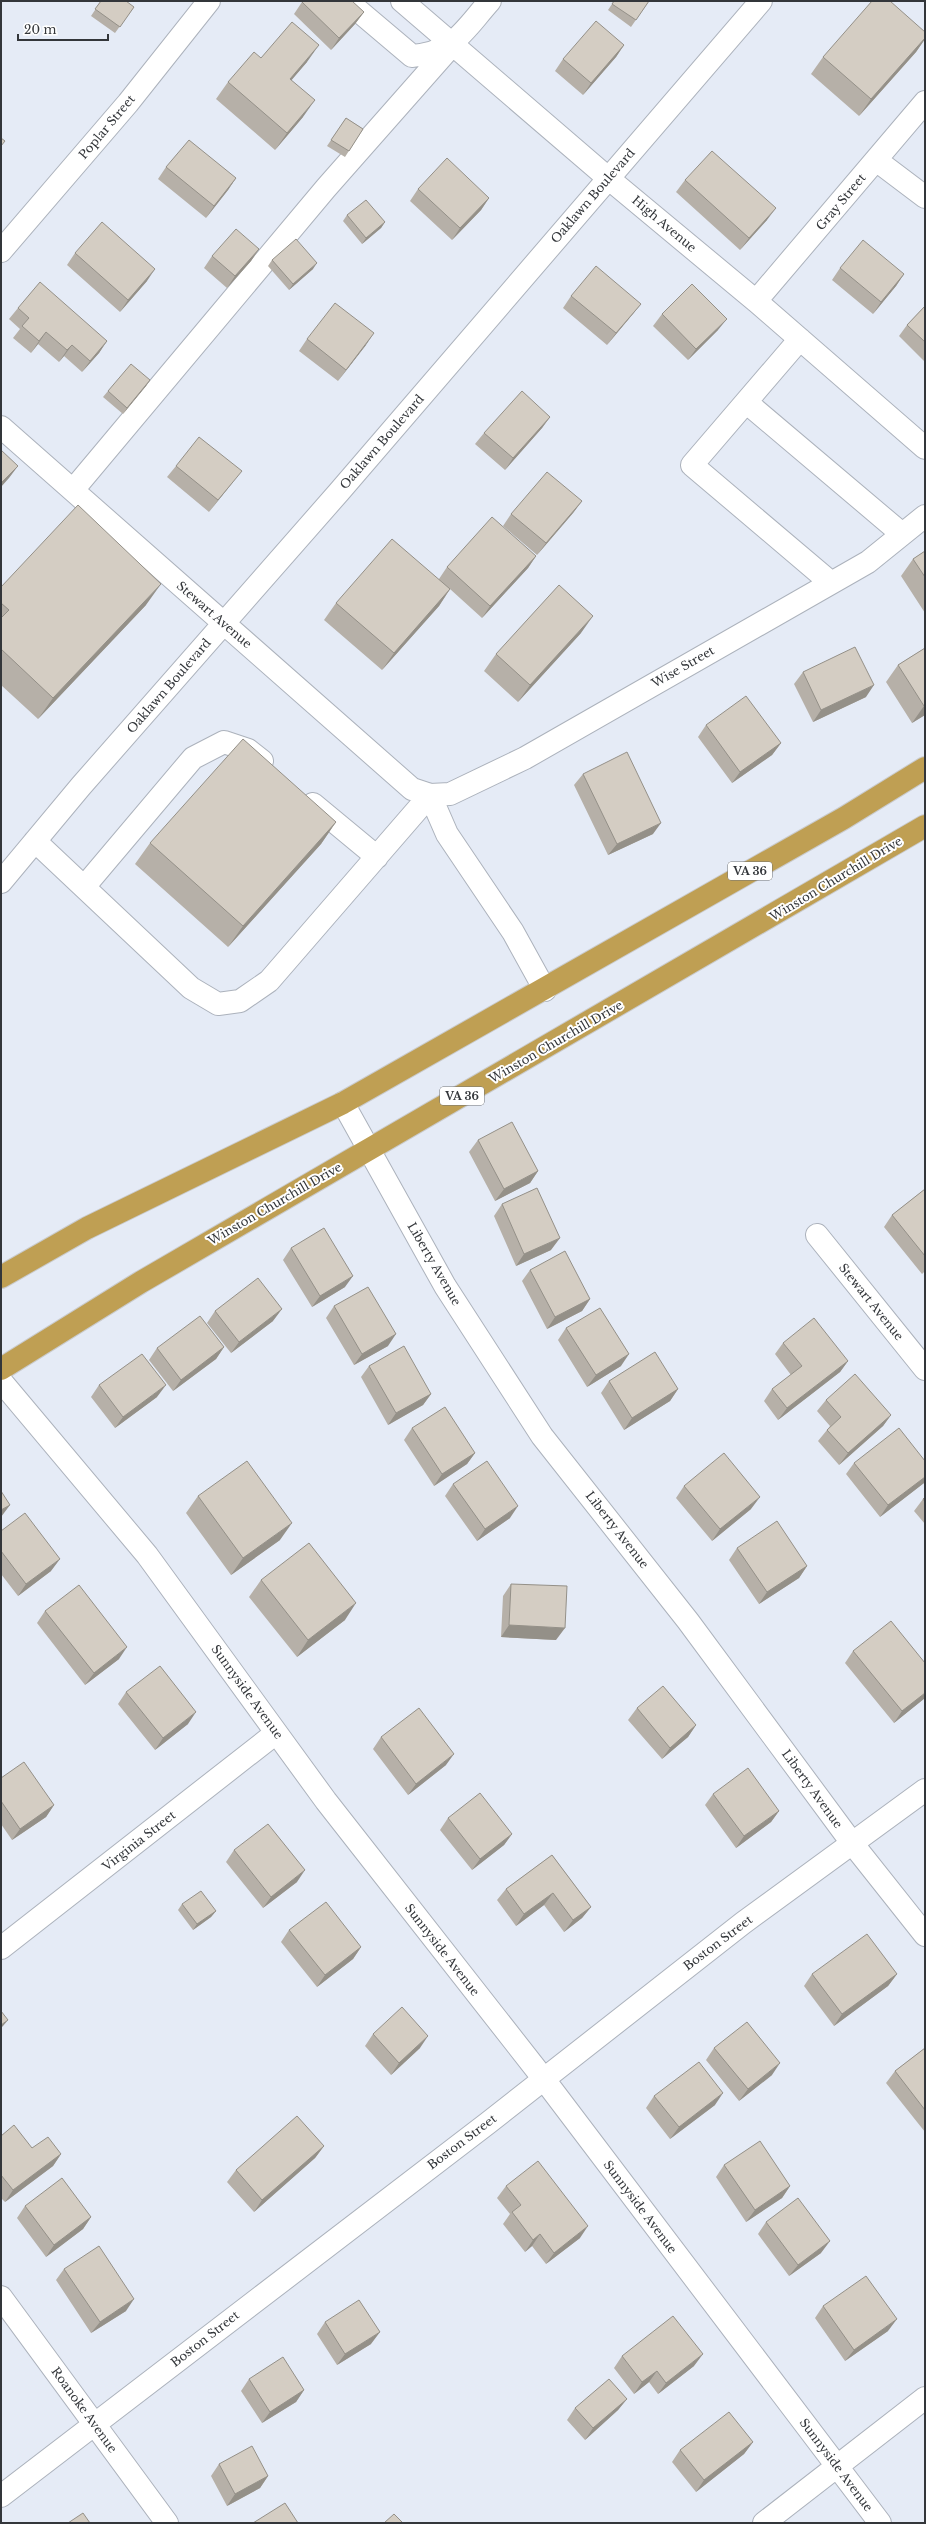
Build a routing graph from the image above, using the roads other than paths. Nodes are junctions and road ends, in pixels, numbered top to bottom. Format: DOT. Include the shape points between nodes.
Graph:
graph roads {
  1 [pos="209,1"];
  2 [pos="347,1"];
  3 [pos="402,1"];
  4 [pos="490,1"];
  5 [pos="761,1"];
  6 [pos="452,44"];
  7 [pos="925,102"];
  8 [pos="876,160"];
  9 [pos="608,178"];
  10 [pos="925,197"];
  11 [pos="1,250"];
  12 [pos="756,301"];
  13 [pos="800,339"];
  14 [pos="746,402"];
  15 [pos="1,427"];
  16 [pos="925,448"];
  17 [pos="73,490"];
  18 [pos="925,516"];
  19 [pos="902,534"];
  20 [pos="830,582"];
  21 [pos="224,624"];
  22 [pos="925,768"];
  23 [pos="279,775"];
  24 [pos="297,791"];
  25 [pos="430,795"];
  26 [pos="925,826"];
  27 [pos="35,841"];
  28 [pos="377,857"];
  29 [pos="1,882"];
  30 [pos="84,887"];
  31 [pos="545,990"];
  32 [pos="342,1103"];
  33 [pos="369,1150"];
  34 [pos="817,1235"];
  35 [pos="1,1277"];
  36 [pos="1,1369"];
  37 [pos="925,1369"];
  38 [pos="1,1381"];
  39 [pos="276,1733"];
  40 [pos="925,1790"];
  41 [pos="852,1843"];
  42 [pos="925,1935"];
  43 [pos="1,1948"];
  44 [pos="542,2078"];
  45 [pos="1,2297"];
  46 [pos="925,2398"];
  47 [pos="95,2425"];
  48 [pos="837,2465"];
  49 [pos="1,2496"];
  50 [pos="167,2523"];
  51 [pos="764,2523"];
  52 [pos="880,2523"];
  1 -- 11 [label="street, Poplar Street" via="128,103"];
  2 -- 6 [label="street" via="412,56 432,55"];
  3 -- 6 [label="street, High Avenue"];
  4 -- 6 [label="street"];
  5 -- 9 [label="street, Oaklawn Boulevard"];
  6 -- 9 [label="street, High Avenue"];
  6 -- 17 [label="street" via="326,188"];
  7 -- 8 [label="street, Gray Street"];
  8 -- 10 [label="street"];
  8 -- 12 [label="street, Gray Street"];
  9 -- 12 [label="street, High Avenue"];
  9 -- 21 [label="street, Oaklawn Boulevard"];
  12 -- 13 [label="street, High Avenue"];
  13 -- 14 [label="street"];
  13 -- 16 [label="street, High Avenue"];
  14 -- 19 [label="street"];
  14 -- 20 [label="street" via="692,466"];
  15 -- 17 [label="street, Stewart Avenue"];
  17 -- 21 [label="street, Stewart Avenue"];
  18 -- 19 [label="street, Wise Street"];
  19 -- 20 [label="street, Wise Street" via="868,562"];
  20 -- 25 [label="street, Wise Street" via="525,758 450,794"];
  21 -- 25 [label="street, Stewart Avenue" via="412,789"];
  21 -- 27 [label="street, Oaklawn Boulevard"];
  22 -- 31 [label="highway, VA 36" via="844,818"];
  23 -- 30 [label="street" via="248,750 224,742 193,758"];
  24 -- 28 [label="street"];
  25 -- 28 [label="street"];
  25 -- 31 [label="street" via="447,834 513,932"];
  26 -- 33 [label="highway, Winston Churchill Drive / VA 36"];
  27 -- 29 [label="street, Oaklawn Boulevard"];
  27 -- 30 [label="street"];
  28 -- 30 [label="street" via="268,982 240,1001 218,1004 191,988"];
  31 -- 32 [label="highway, VA 36"];
  32 -- 33 [label="street, Liberty Avenue"];
  32 -- 35 [label="highway, VA 36" via="87,1228"];
  33 -- 36 [label="highway, Winston Churchill Drive / VA 36" via="141,1282"];
  33 -- 41 [label="street, Liberty Avenue" via="445,1286 542,1436 688,1621"];
  34 -- 37 [label="street, Stewart Avenue"];
  38 -- 39 [label="street, Sunnyside Avenue" via="147,1555"];
  39 -- 43 [label="street, Virginia Street"];
  39 -- 44 [label="street, Sunnyside Avenue"];
  40 -- 41 [label="street, Boston Street"];
  41 -- 42 [label="street, Liberty Avenue"];
  41 -- 44 [label="street, Boston Street" via="743,1923"];
  44 -- 47 [label="street, Boston Street"];
  44 -- 48 [label="street, Sunnyside Avenue"];
  45 -- 47 [label="street, Roanoke Avenue"];
  46 -- 48 [label="street"];
  47 -- 49 [label="street, Boston Street"];
  47 -- 50 [label="street, Roanoke Avenue"];
  48 -- 51 [label="street"];
  48 -- 52 [label="street, Sunnyside Avenue"];
}
